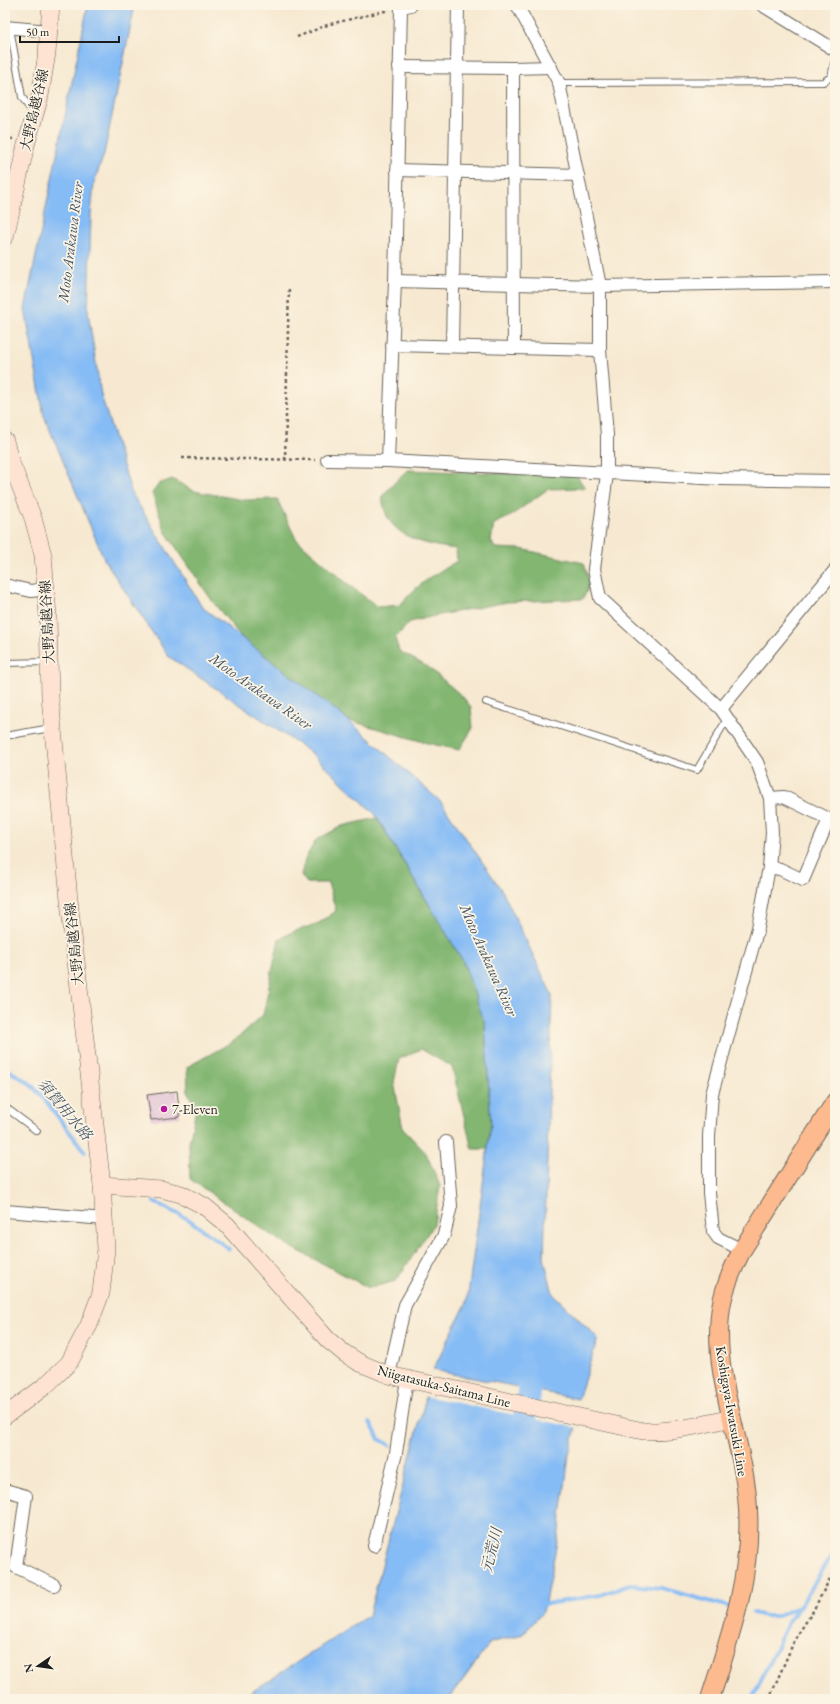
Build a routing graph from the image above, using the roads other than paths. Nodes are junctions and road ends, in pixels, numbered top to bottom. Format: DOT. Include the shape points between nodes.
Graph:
graph roads {
  1 [pos="51,5"];
  2 [pos="458,5"];
  3 [pos="518,5"];
  4 [pos="762,5"];
  5 [pos="406,6"];
  6 [pos="8,27"];
  7 [pos="49,31"];
  8 [pos="835,50"];
  9 [pos="835,59"];
  10 [pos="399,67"];
  11 [pos="457,67"];
  12 [pos="551,67"];
  13 [pos="513,68"];
  14 [pos="559,83"];
  15 [pos="34,115"];
  16 [pos="397,170"];
  17 [pos="455,172"];
  18 [pos="513,173"];
  19 [pos="578,175"];
  20 [pos="5,237"];
  21 [pos="395,281"];
  22 [pos="835,282"];
  23 [pos="453,283"];
  24 [pos="513,284"];
  25 [pos="600,286"];
  26 [pos="392,345"];
  27 [pos="452,346"];
  28 [pos="514,348"];
  29 [pos="600,350"];
  30 [pos="5,441"];
  31 [pos="327,460"];
  32 [pos="388,461"];
  33 [pos="607,474"];
  34 [pos="835,481"];
  35 [pos="835,570"];
  36 [pos="5,585"];
  37 [pos="46,590"];
  38 [pos="49,661"];
  39 [pos="5,663"];
  40 [pos="486,702"];
  41 [pos="724,714"];
  42 [pos="53,728"];
  43 [pos="5,736"];
  44 [pos="770,798"];
  45 [pos="832,821"];
  46 [pos="769,867"];
  47 [pos="835,1102"];
  48 [pos="5,1107"];
  49 [pos="829,1122"];
  50 [pos="37,1131"];
  51 [pos="446,1142"];
  52 [pos="102,1185"];
  53 [pos="5,1211"];
  54 [pos="105,1219"];
  55 [pos="742,1250"];
  56 [pos="389,1375"];
  57 [pos="411,1380"];
  58 [pos="5,1416"];
  59 [pos="732,1418"];
  60 [pos="5,1490"];
  61 [pos="374,1546"];
  62 [pos="54,1585"];
  63 [pos="710,1699"];
  1 -- 7 [label="main road, 大野島越谷線"];
  2 -- 11 [label="street"];
  3 -- 12 [label="street"];
  4 -- 8 [label="street"];
  5 -- 10 [label="street"];
  6 -- 7 [label="street"];
  6 -- 15 [label="lane" via="22,97"];
  7 -- 15 [label="main road, 大野島越谷線" via="40,96"];
  9 -- 14 [label="lane" via="831,77 823,82"];
  10 -- 11 [label="street"];
  10 -- 16 [label="street"];
  11 -- 13 [label="street"];
  11 -- 17 [label="street"];
  12 -- 13 [label="street"];
  12 -- 14 [label="street"];
  13 -- 18 [label="street"];
  14 -- 19 [label="street"];
  15 -- 20 [label="main road, 大野島越谷線"];
  16 -- 17 [label="street"];
  16 -- 21 [label="street"];
  17 -- 18 [label="street"];
  17 -- 23 [label="street"];
  18 -- 19 [label="street"];
  18 -- 24 [label="street"];
  19 -- 25 [label="street"];
  21 -- 23 [label="street"];
  21 -- 26 [label="street"];
  22 -- 25 [label="street"];
  23 -- 24 [label="street"];
  23 -- 27 [label="street"];
  24 -- 25 [label="street"];
  24 -- 28 [label="street"];
  25 -- 29 [label="street"];
  26 -- 27 [label="street"];
  26 -- 32 [label="street"];
  27 -- 28 [label="street"];
  28 -- 29 [label="street"];
  29 -- 33 [label="street" via="607,435"];
  30 -- 37 [label="main road, 大野島越谷線" via="43,555"];
  31 -- 32 [label="street"];
  32 -- 33 [label="street"];
  33 -- 34 [label="street"];
  33 -- 41 [label="street" via="594,570 600,598"];
  35 -- 41 [label="street"];
  36 -- 37 [label="street" via="31,591"];
  37 -- 38 [label="main road, 大野島越谷線"];
  38 -- 39 [label="lane"];
  38 -- 42 [label="main road, 大野島越谷線"];
  40 -- 41 [label="lane" via="697,770"];
  41 -- 44 [label="street" via="757,762"];
  42 -- 43 [label="lane"];
  42 -- 52 [label="main road, 大野島越谷線" via="70,910"];
  44 -- 45 [label="street" via="784,797"];
  44 -- 46 [label="street" via="772,833"];
  45 -- 46 [label="street" via="802,880 780,869"];
  46 -- 55 [label="street" via="758,928 712,1094 710,1122 708,1193 713,1231 718,1238"];
  47 -- 49 [label="main road, Koshigaya-Iwatsuki Line"];
  48 -- 50 [label="lane"];
  49 -- 55 [label="main road, Koshigaya-Iwatsuki Line"];
  51 -- 56 [label="street" via="451,1206 444,1235 405,1305"];
  52 -- 54 [label="main road, 大野島越谷線"];
  52 -- 56 [label="main road, Niigatasuka-Saitama Line" via="161,1189 181,1194 204,1206 227,1225 328,1340 360,1363"];
  53 -- 54 [label="street"];
  54 -- 58 [label="main road, 大野島越谷線" via="106,1249 101,1293 89,1325 69,1363 45,1386"];
  55 -- 59 [label="main road, Koshigaya-Iwatsuki Line" via="732,1271 720,1314 718,1338"];
  56 -- 57 [label="main road, Niigatasuka-Saitama Line"];
  57 -- 59 [label="main road, Niigatasuka-Saitama Line" via="643,1431 662,1432"];
  57 -- 61 [label="street"];
  59 -- 63 [label="main road, Koshigaya-Iwatsuki Line" via="746,1488 748,1544 745,1577 737,1612"];
  60 -- 62 [label="street" via="26,1496 16,1567"];
}
